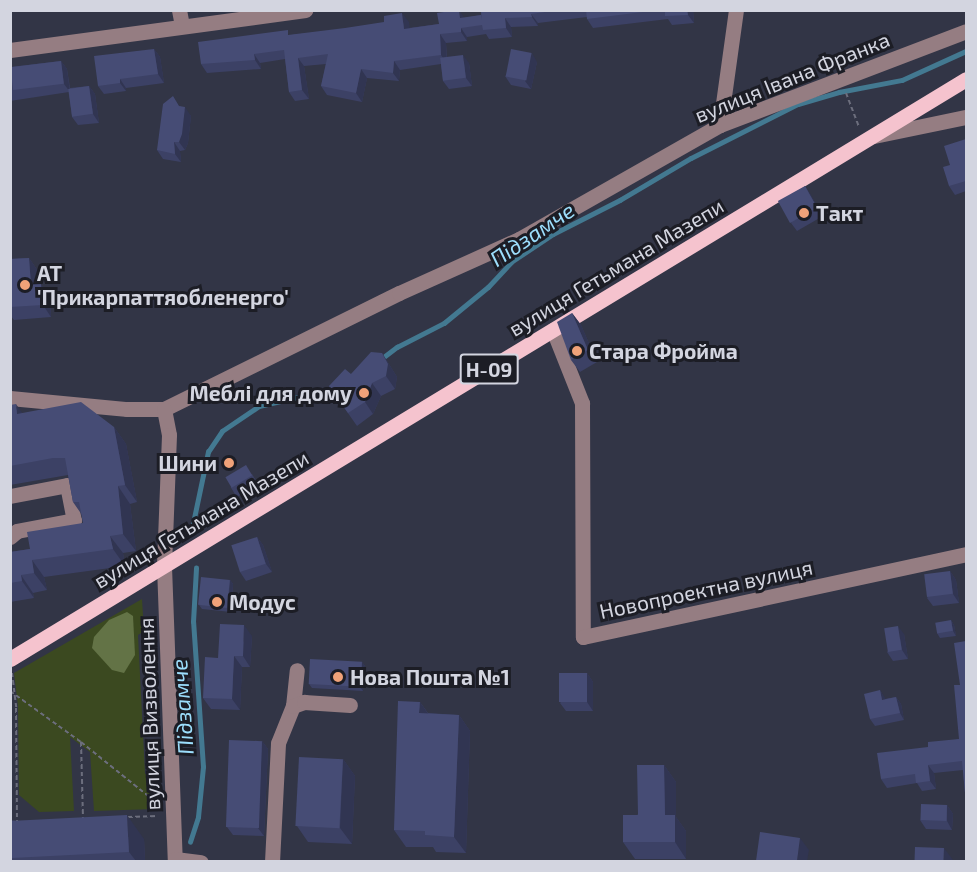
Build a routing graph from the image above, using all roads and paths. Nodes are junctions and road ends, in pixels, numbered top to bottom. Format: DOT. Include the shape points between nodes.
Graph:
graph roads {
  1 [pos="179,10"];
  2 [pos="305,10"];
  3 [pos="736,10"];
  4 [pos="182,26"];
  5 [pos="966,31"];
  6 [pos="10,50"];
  7 [pos="840,79"];
  8 [pos="966,79"];
  9 [pos="966,117"];
  10 [pos="720,125"];
  11 [pos="865,132"];
  12 [pos="553,330"];
  13 [pos="10,398"];
  14 [pos="164,409"];
  15 [pos="10,496"];
  16 [pos="10,537"];
  17 [pos="966,554"];
  18 [pos="164,566"];
  19 [pos="11,665"];
  20 [pos="297,670"];
  21 [pos="10,691"];
  22 [pos="14,693"];
  23 [pos="350,705"];
  24 [pos="292,706"];
  25 [pos="81,742"];
  26 [pos="10,795"];
  27 [pos="15,800"];
  28 [pos="158,804"];
  29 [pos="158,816"];
  30 [pos="126,817"];
  31 [pos="83,819"];
  32 [pos="26,820"];
  33 [pos="175,860"];
  34 [pos="201,861"];
  35 [pos="272,861"];
  1 -- 4 [label="street"];
  2 -- 4 [label="street"];
  3 -- 10 [label="street"];
  4 -- 6 [label="street"];
  5 -- 7 [label="street, вулиця Івана Франка"];
  7 -- 10 [label="street, вулиця Івана Франка"];
  7 -- 11 [label="path"];
  8 -- 11 [label="main road, вулиця Гетьмана Мазепи / Н-09"];
  9 -- 11 [label="street"];
  10 -- 14 [label="street, вулиця Івана Франка" via="519,239 399,293"];
  11 -- 12 [label="main road, вулиця Гетьмана Мазепи / Н-09"];
  12 -- 17 [label="street, Новопроектна вулиця" via="582,404 583,637"];
  12 -- 18 [label="main road, вулиця Гетьмана Мазепи / Н-09"];
  13 -- 14 [label="street, вулиця Івана Франка"];
  14 -- 18 [label="street, вулиця Визволення" via="169,435"];
  15 -- 16 [label="street" via="67,485 74,520 17,531"];
  18 -- 19 [label="main road, вулиця Гетьмана Мазепи / Н-09"];
  18 -- 33 [label="street, вулиця Визволення"];
  19 -- 22 [label="path"];
  20 -- 24 [label="street"];
  21 -- 22 [label="path"];
  22 -- 25 [label="path"];
  22 -- 27 [label="path"];
  23 -- 24 [label="street" via="304,702"];
  24 -- 35 [label="street" via="278,743"];
  25 -- 28 [label="path"];
  25 -- 31 [label="path"];
  26 -- 27 [label="path"];
  27 -- 32 [label="path" via="15,821"];
  29 -- 30 [label="path"];
  33 -- 34 [label="street"];
}
